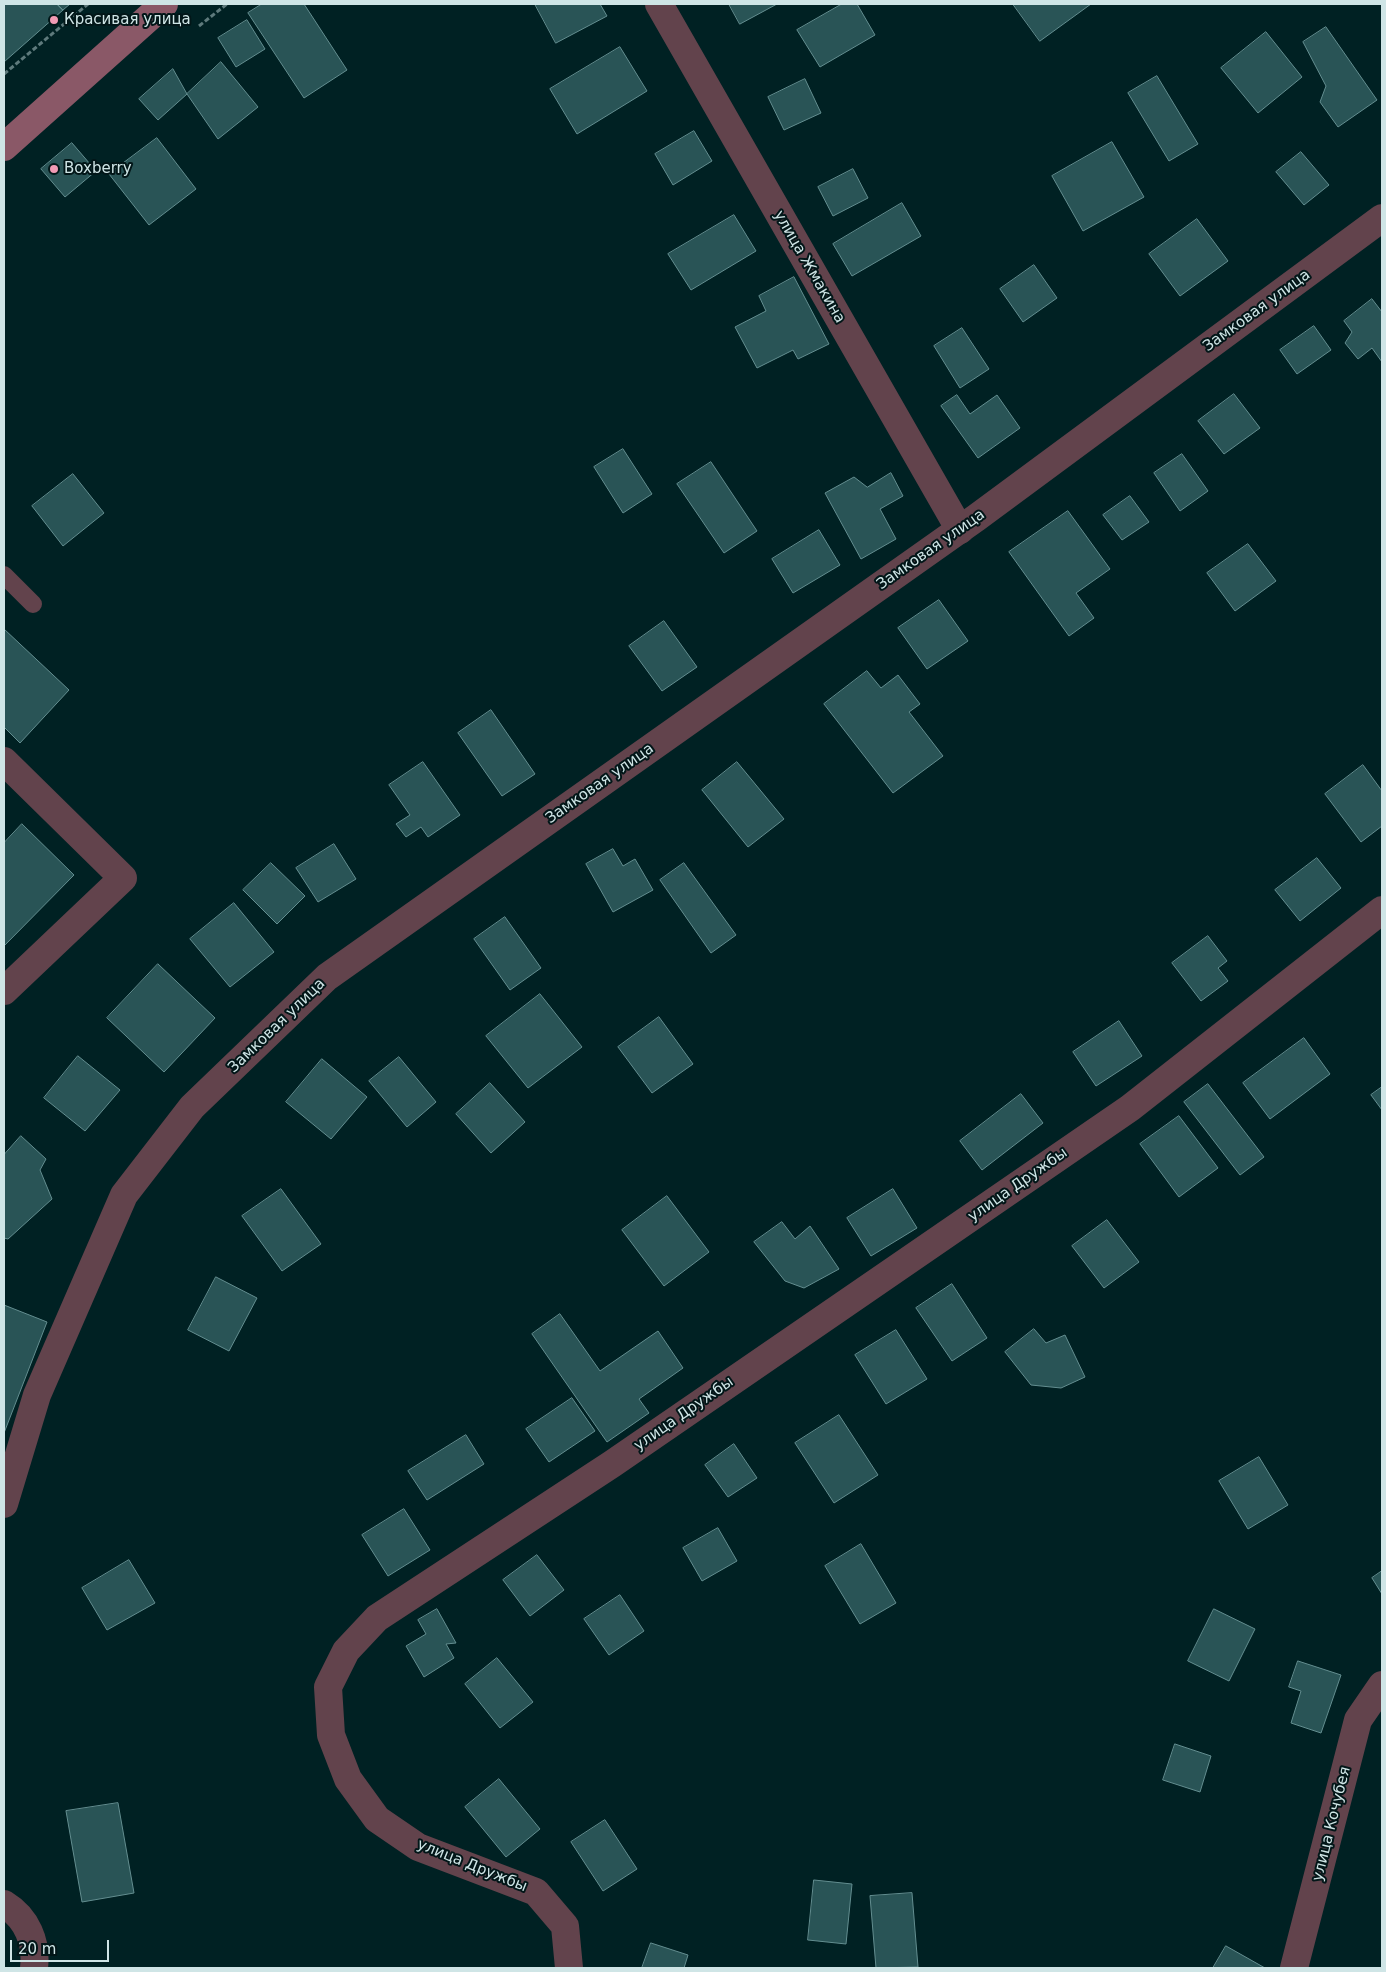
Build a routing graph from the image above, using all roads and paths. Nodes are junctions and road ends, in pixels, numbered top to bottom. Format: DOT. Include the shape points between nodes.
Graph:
graph roads {
  1 [pos="88,4"];
  2 [pos="164,4"];
  3 [pos="227,4"];
  4 [pos="659,4"];
  5 [pos="198,26"];
  6 [pos="4,74"];
  7 [pos="4,147"];
  8 [pos="1380,226"];
  9 [pos="960,530"];
  10 [pos="4,576"];
  11 [pos="32,604"];
  12 [pos="4,761"];
  13 [pos="1382,910"];
  14 [pos="4,991"];
  15 [pos="4,1504"];
  16 [pos="1382,1686"];
  17 [pos="4,1904"];
  18 [pos="37,1968"];
  19 [pos="569,1968"];
  20 [pos="1294,1968"];
  1 -- 6 [label="path"];
  2 -- 7 [label="main road"];
  3 -- 5 [label="path"];
  4 -- 9 [label="street, улица Жмакина"];
  8 -- 9 [label="street, Замковая улица"];
  9 -- 15 [label="street, Замковая улица" via="327,978 192,1107 124,1195 37,1395"];
  10 -- 11 [label="lane"];
  12 -- 14 [label="street" via="122,878"];
  13 -- 19 [label="street, улица Дружбы" via="1130,1108 612,1464 377,1618 346,1651 328,1687 331,1734 348,1779 377,1819 418,1847 536,1892 565,1926"];
  16 -- 20 [label="street, улица Кочубея" via="1358,1720"];
  17 -- 18 [label="street" via="20,1917 30,1932"];
}
